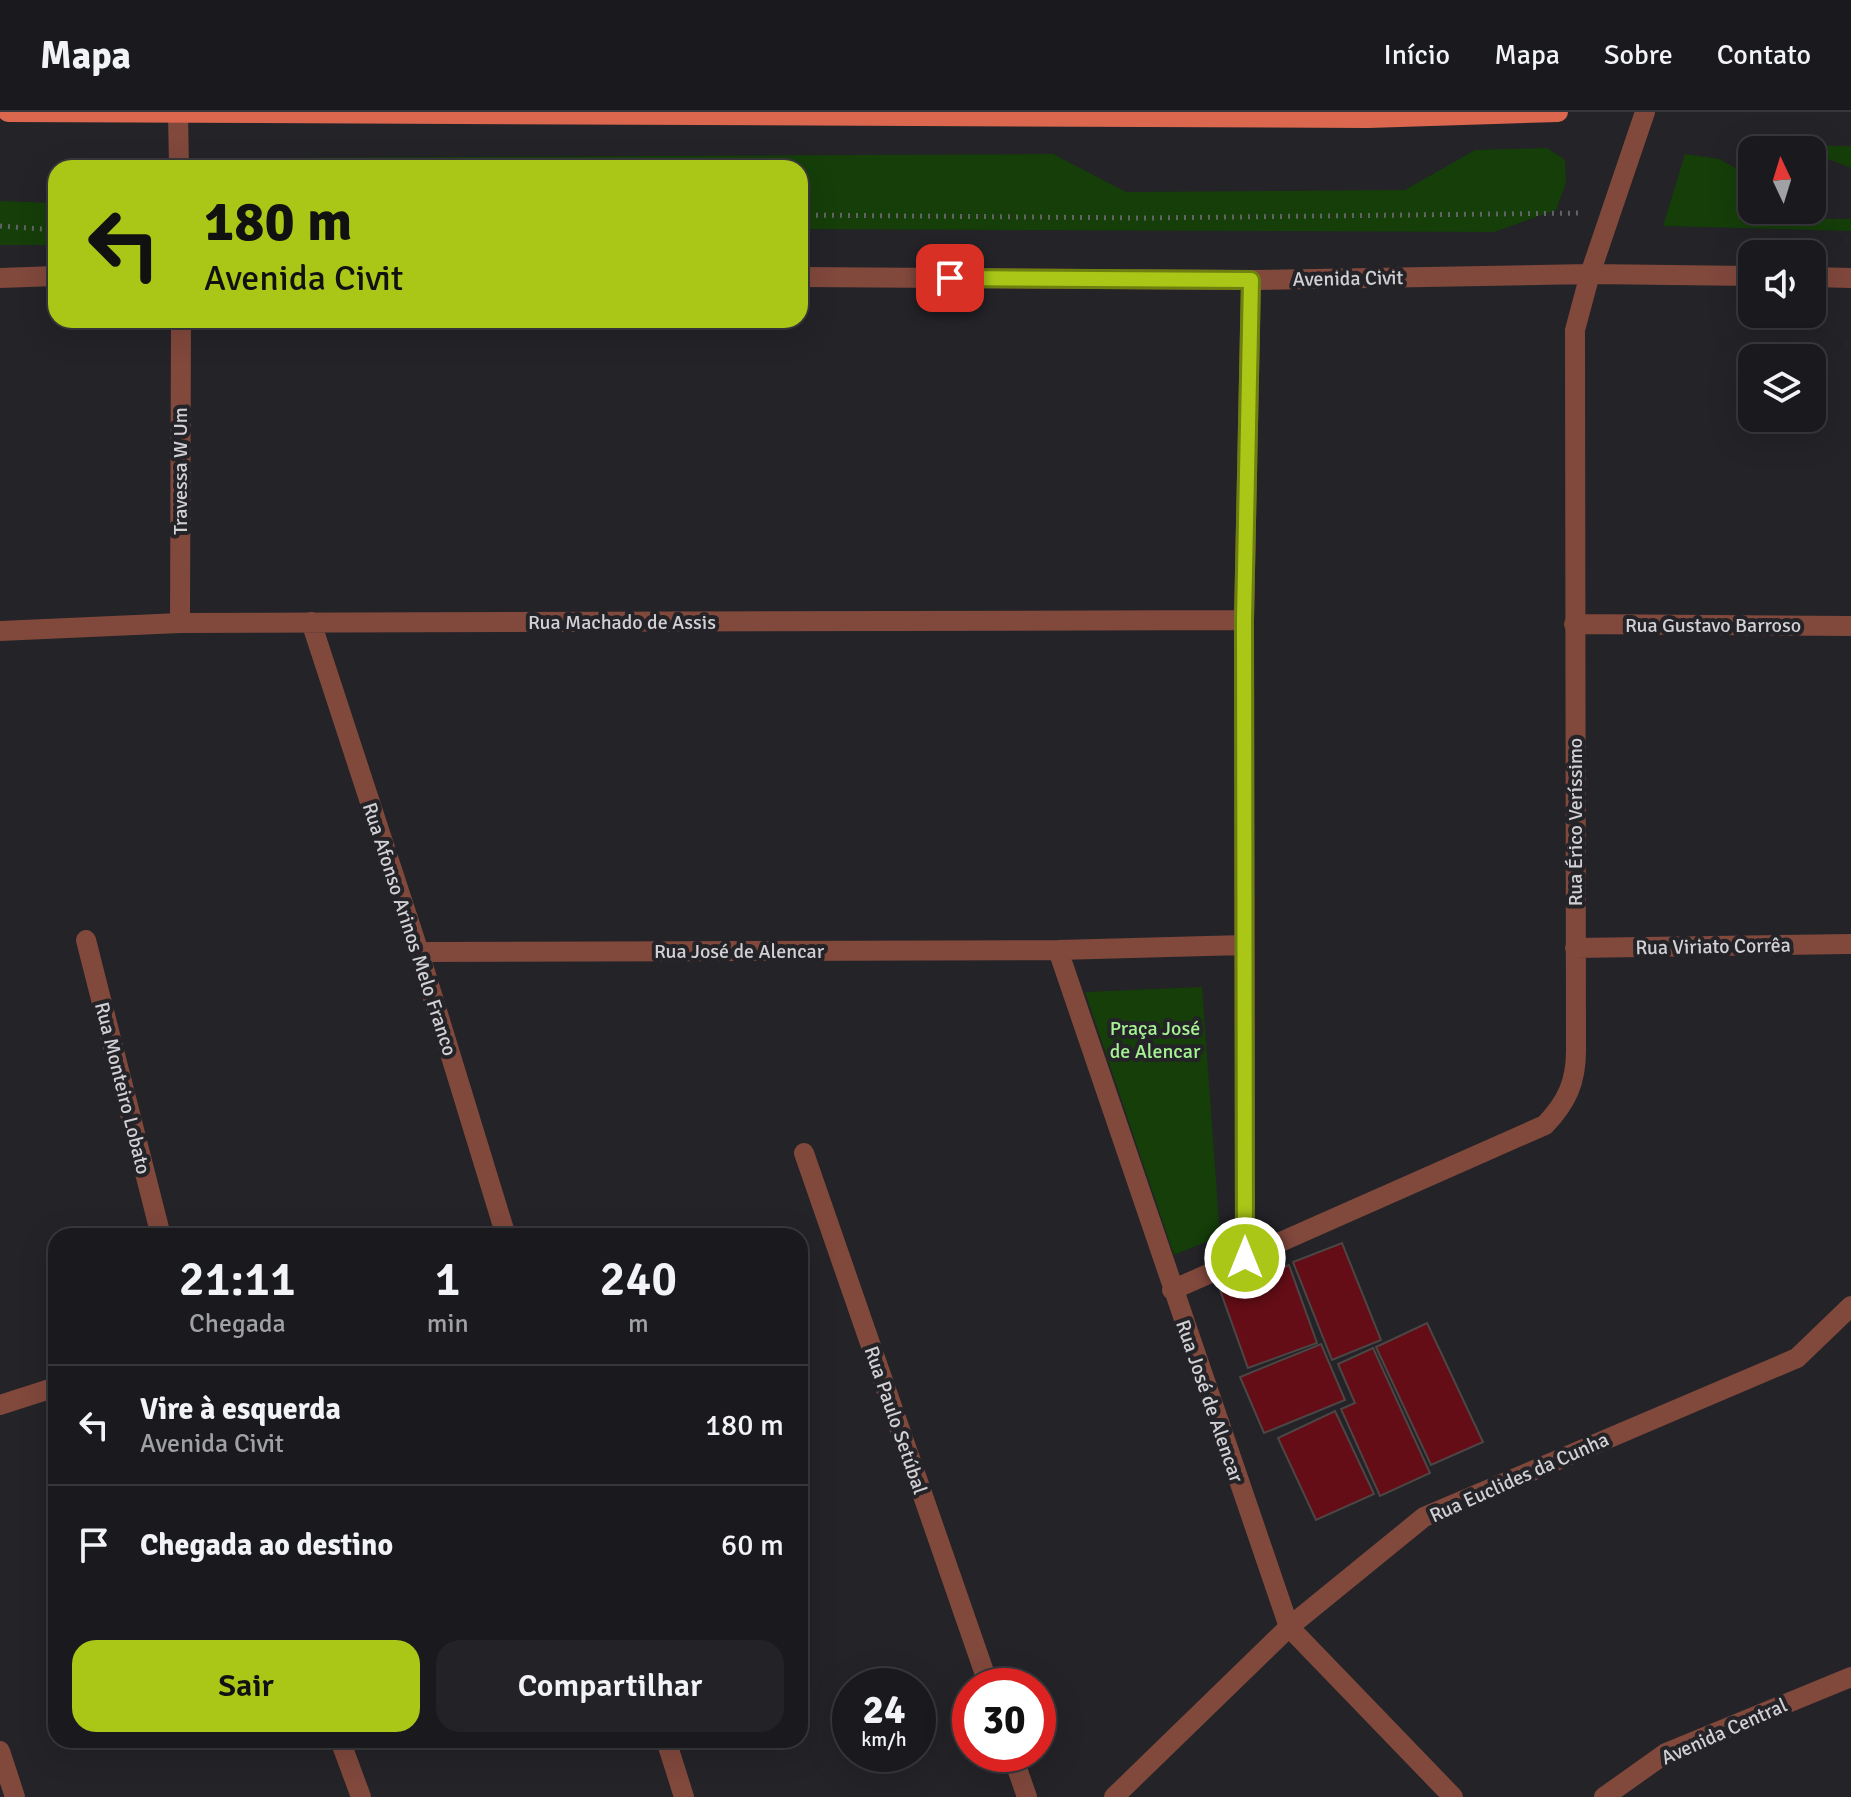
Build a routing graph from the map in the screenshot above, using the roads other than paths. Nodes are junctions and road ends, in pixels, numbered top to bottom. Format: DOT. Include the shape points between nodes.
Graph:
graph roads {
  1 [pos="8,112"];
  2 [pos="178,112"];
  3 [pos="1558,112"];
  4 [pos="1645,112"];
  5 [pos="179,160"];
  6 [pos="1590,274"];
  7 [pos="48,276"];
  8 [pos="1738,276"];
  9 [pos="808,277"];
  10 [pos="1826,277"];
  11 [pos="0,278"];
  12 [pos="1851,278"];
  13 [pos="1251,280"];
  14 [pos="181,328"];
  15 [pos="1244,620"];
  16 [pos="311,622"];
  17 [pos="180,623"];
  18 [pos="1574,624"];
  19 [pos="1851,626"];
  20 [pos="0,631"];
  21 [pos="86,940"];
  22 [pos="1851,944"];
  23 [pos="1244,945"];
  24 [pos="1575,948"];
  25 [pos="1058,950"];
  26 [pos="419,952"];
  27 [pos="804,1153"];
  28 [pos="159,1228"];
  29 [pos="504,1228"];
  30 [pos="1245,1258"];
  31 [pos="1172,1290"];
  32 [pos="1851,1306"];
  33 [pos="48,1390"];
  34 [pos="0,1405"];
  35 [pos="1289,1627"];
  36 [pos="983,1668"];
  37 [pos="1851,1677"];
  38 [pos="343,1748"];
  39 [pos="669,1748"];
  40 [pos="0,1751"];
  41 [pos="1018,1772"];
  42 [pos="15,1797"];
  43 [pos="361,1797"];
  44 [pos="684,1797"];
  45 [pos="1027,1797"];
  46 [pos="1114,1797"];
  47 [pos="1453,1797"];
  48 [pos="1604,1797"];
  1 -- 2 [label="main road"];
  2 -- 3 [label="main road" via="1368,118"];
  2 -- 5 [label="street"];
  4 -- 6 [label="street, Rua Érico Veríssimo"];
  6 -- 8 [label="street, Avenida Civit"];
  6 -- 13 [label="street, Avenida Civit"];
  6 -- 18 [label="street, Rua Érico Veríssimo" via="1575,330"];
  7 -- 11 [label="street"];
  9 -- 13 [label="street, Avenida Civit"];
  10 -- 12 [label="street"];
  13 -- 15 [label="street"];
  14 -- 17 [label="street, Travessa W Um"];
  15 -- 16 [label="street, Rua Machado de Assis"];
  15 -- 23 [label="street"];
  16 -- 17 [label="street, Rua Machado de Assis"];
  16 -- 26 [label="street, Rua Afonso Arinos Melo Franco"];
  17 -- 20 [label="street, Rua Machado de Assis"];
  18 -- 19 [label="street, Rua Gustavo Barroso"];
  18 -- 24 [label="street, Rua Érico Veríssimo"];
  21 -- 28 [label="street, Rua Monteiro Lobato"];
  22 -- 24 [label="street, Rua Viriato Corrêa"];
  23 -- 25 [label="street, Rua José de Alencar"];
  23 -- 30 [label="street"];
  24 -- 30 [label="street, Rua Érico Veríssimo" via="1576,1075 1564,1105 1545,1125"];
  25 -- 26 [label="street, Rua José de Alencar"];
  25 -- 31 [label="street, Rua José de Alencar"];
  26 -- 29 [label="street, Rua Afonso Arinos Melo Franco"];
  27 -- 36 [label="street, Rua Paulo Setúbal"];
  30 -- 31 [label="street, Rua Érico Veríssimo"];
  31 -- 35 [label="street, Rua José de Alencar"];
  32 -- 35 [label="street, Rua Euclides da Cunha" via="1797,1358 1424,1517"];
  33 -- 34 [label="street"];
  35 -- 46 [label="street, Rua Euclides da Cunha"];
  35 -- 47 [label="street, Rua José de Alencar"];
  37 -- 48 [label="street, Avenida Central" via="1666,1753"];
  38 -- 43 [label="street"];
  39 -- 44 [label="street"];
  40 -- 42 [label="street"];
  41 -- 45 [label="street"];
}
